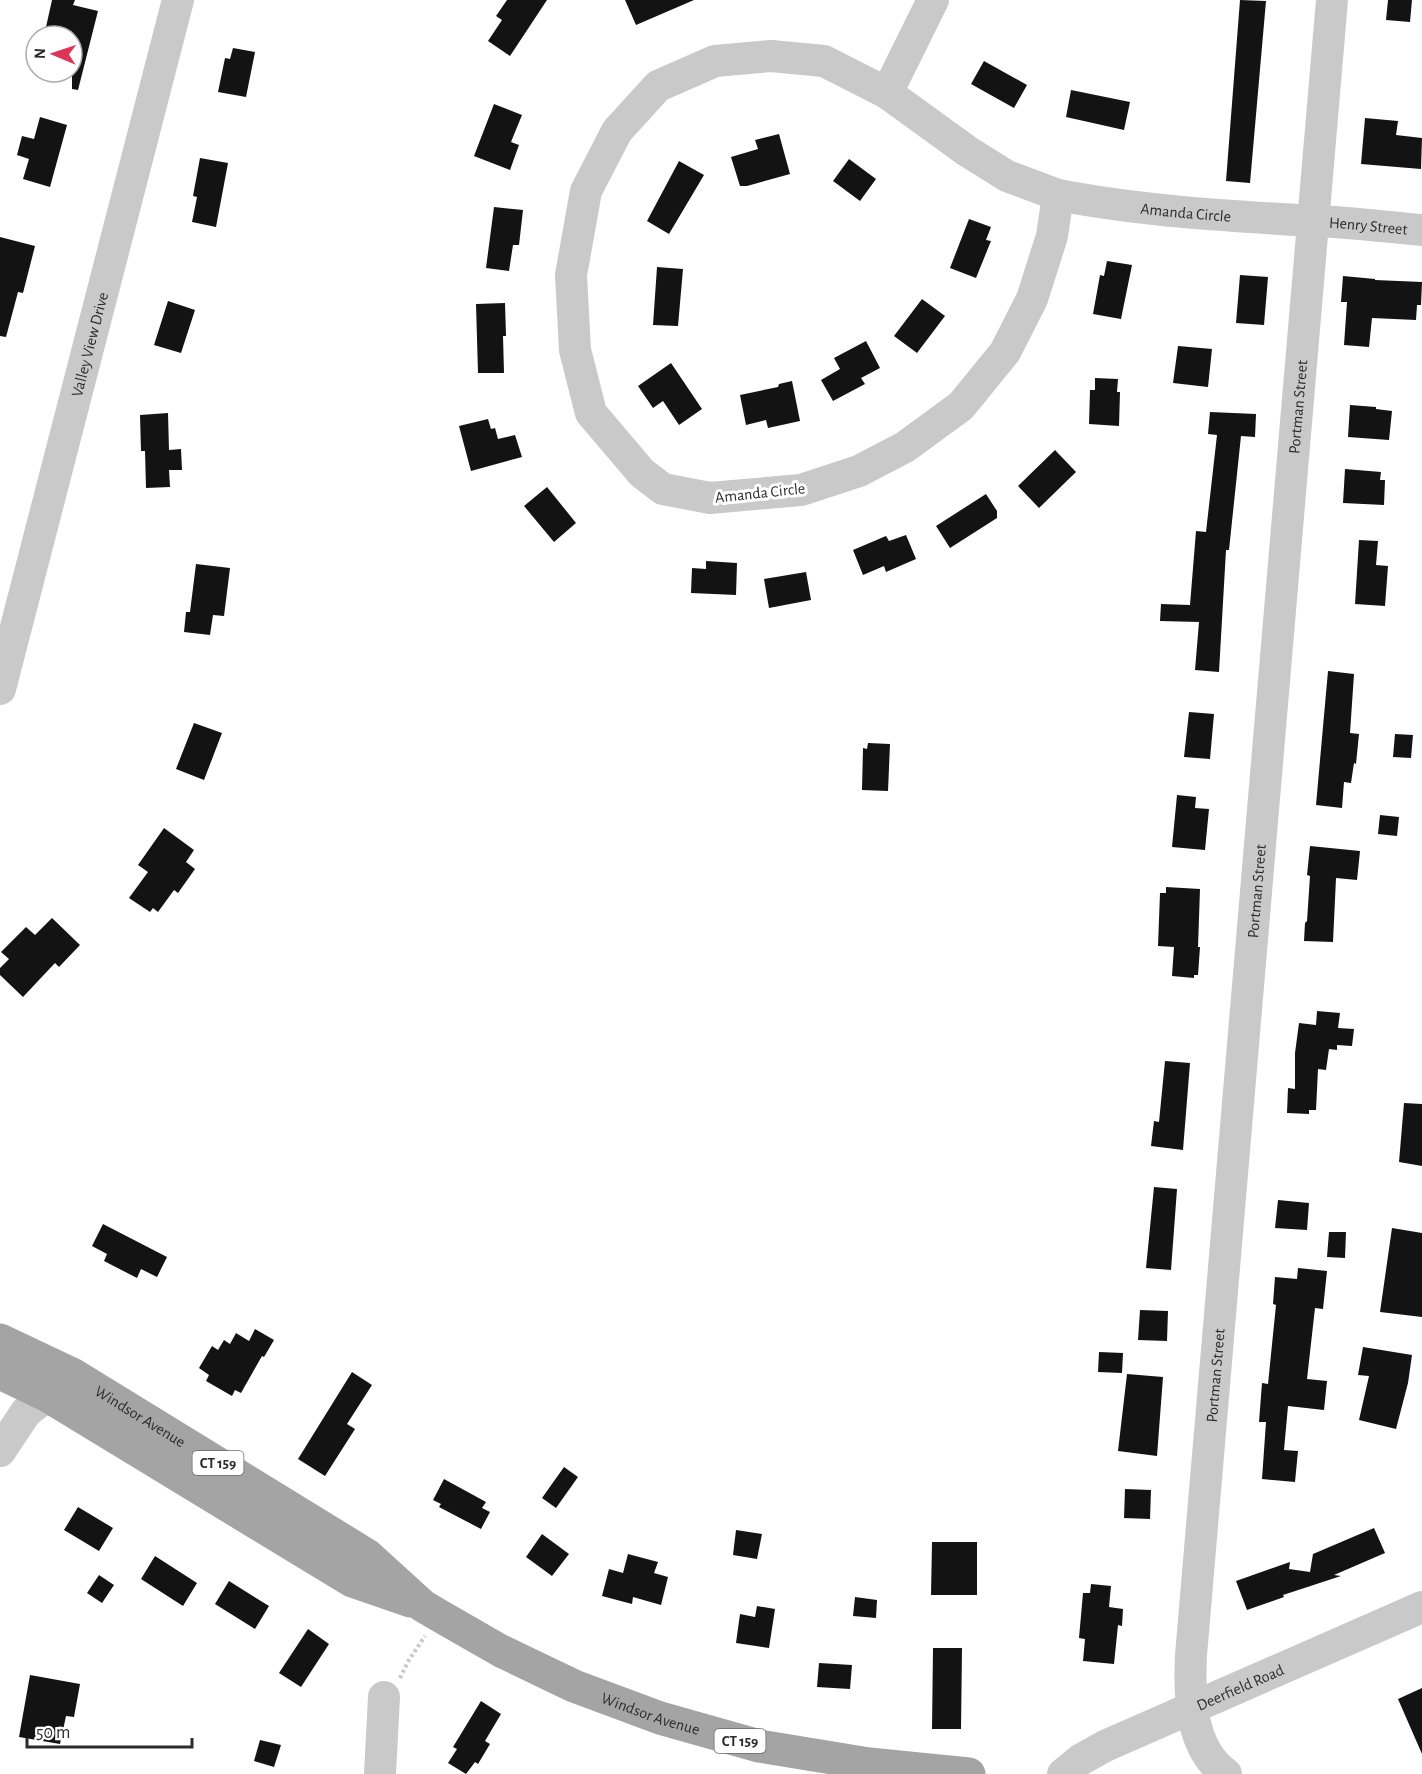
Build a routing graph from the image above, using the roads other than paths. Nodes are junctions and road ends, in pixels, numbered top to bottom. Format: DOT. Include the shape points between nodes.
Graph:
graph roads {
  1 [pos="178,0"];
  2 [pos="933,0"];
  3 [pos="1332,0"];
  4 [pos="886,93"];
  5 [pos="1058,195"];
  6 [pos="1313,221"];
  7 [pos="1422,230"];
  8 [pos="0,689"];
  9 [pos="5,1358"];
  10 [pos="74,1375"];
  11 [pos="45,1395"];
  12 [pos="0,1451"];
  13 [pos="1422,1607"];
  14 [pos="432,1611"];
  15 [pos="384,1697"];
  16 [pos="1192,1707"];
  17 [pos="380,1774"];
  18 [pos="969,1774"];
  19 [pos="1063,1774"];
  20 [pos="1226,1774"];
  1 -- 8 [label="street, Valley View Drive"];
  2 -- 4 [label="street"];
  3 -- 6 [label="street, Portman Street"];
  4 -- 5 [label="street, Amanda Circle" via="1007,176"];
  4 -- 5 [label="street, Amanda Circle" via="824,61 771,56 715,61 658,86 617,131 586,191 571,275 575,350 591,413 642,473 663,489 710,498 801,490 859,471 896,452 961,406 1005,352 1032,299 1052,236"];
  5 -- 6 [label="street, Amanda Circle" via="1111,205"];
  6 -- 7 [label="street, Henry Street"];
  6 -- 16 [label="street, Portman Street" via="1193,1631"];
  9 -- 10 [label="main road, Windsor Avenue / CT 159"];
  9 -- 11 [label="main road, Windsor Avenue / CT 159"];
  10 -- 11 [label="street"];
  10 -- 14 [label="main road, Windsor Avenue / CT 159" via="367,1555"];
  11 -- 12 [label="street" via="26,1412"];
  11 -- 14 [label="main road, Windsor Avenue / CT 159" via="351,1581"];
  13 -- 16 [label="street, Deerfield Road"];
  14 -- 18 [label="main road, Windsor Avenue / CT 159" via="534,1669 660,1718 759,1746 869,1764"];
  15 -- 17 [label="street"];
  16 -- 19 [label="street, Deerfield Road" via="1094,1751"];
  16 -- 20 [label="street, Portman Street" via="1205,1749"];
}
